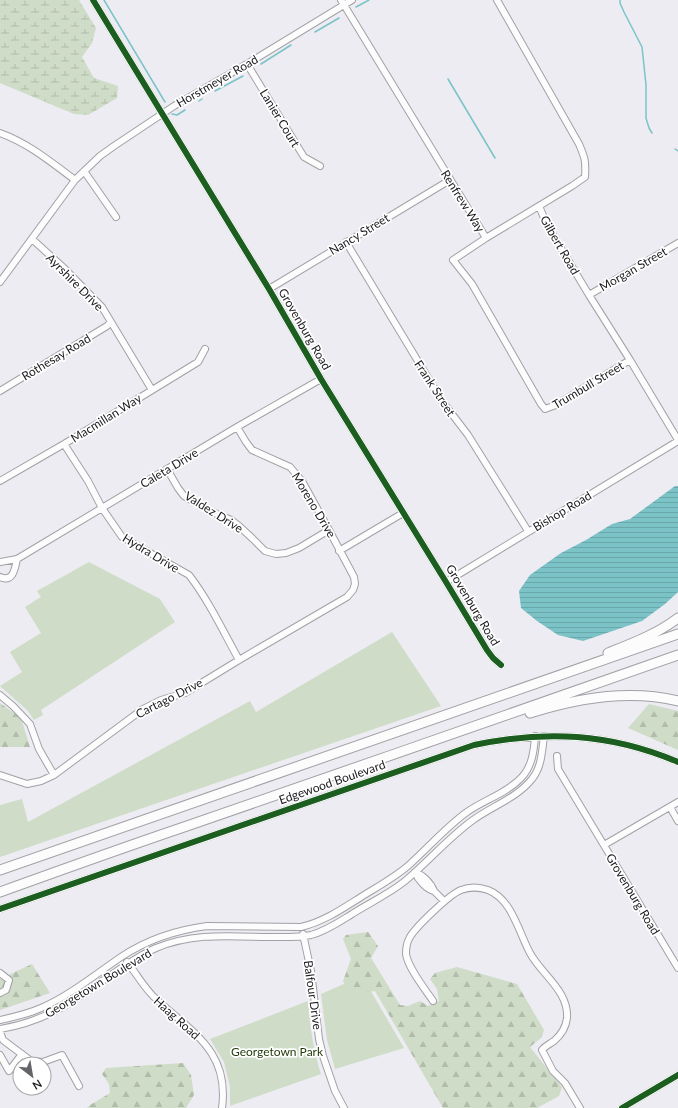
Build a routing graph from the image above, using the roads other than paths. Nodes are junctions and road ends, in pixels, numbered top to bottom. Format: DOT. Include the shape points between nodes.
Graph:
graph roads {
  1 [pos="93,0"];
  2 [pos="352,0"];
  3 [pos="498,0"];
  4 [pos="342,2"];
  5 [pos="247,64"];
  6 [pos="162,114"];
  7 [pos="0,133"];
  8 [pos="320,166"];
  9 [pos="84,171"];
  10 [pos="75,180"];
  11 [pos="450,180"];
  12 [pos="539,206"];
  13 [pos="116,217"];
  14 [pos="486,238"];
  15 [pos="32,239"];
  16 [pos="346,242"];
  17 [pos="678,243"];
  18 [pos="0,282"];
  19 [pos="269,289"];
  20 [pos="589,295"];
  21 [pos="111,322"];
  22 [pos="205,349"];
  23 [pos="630,360"];
  24 [pos="321,379"];
  25 [pos="152,390"];
  26 [pos="0,391"];
  27 [pos="545,409"];
  28 [pos="237,427"];
  29 [pos="678,440"];
  30 [pos="64,444"];
  31 [pos="167,470"];
  32 [pos="0,481"];
  33 [pos="102,508"];
  34 [pos="403,513"];
  35 [pos="329,530"];
  36 [pos="528,531"];
  37 [pos="339,551"];
  38 [pos="17,559"];
  39 [pos="0,562"];
  40 [pos="0,577"];
  41 [pos="446,582"];
  42 [pos="355,584"];
  43 [pos="678,618"];
  44 [pos="678,634"];
  45 [pos="678,655"];
  46 [pos="239,660"];
  47 [pos="501,665"];
  48 [pos="553,678"];
  49 [pos="0,695"];
  50 [pos="678,700"];
  51 [pos="535,736"];
  52 [pos="544,736"];
  53 [pos="557,756"];
  54 [pos="386,757"];
  55 [pos="678,762"];
  56 [pos="0,775"];
  57 [pos="54,775"];
  58 [pos="678,802"];
  59 [pos="670,808"];
  60 [pos="678,821"];
  61 [pos="604,845"];
  62 [pos="0,870"];
  63 [pos="415,872"];
  64 [pos="0,892"];
  65 [pos="444,901"];
  66 [pos="0,910"];
  67 [pos="301,927"];
  68 [pos="303,936"];
  69 [pos="122,956"];
  70 [pos="128,964"];
  71 [pos="678,968"];
  72 [pos="0,973"];
  73 [pos="0,993"];
  74 [pos="433,1001"];
  75 [pos="42,1008"];
  76 [pos="46,1016"];
  77 [pos="0,1020"];
  78 [pos="0,1029"];
  79 [pos="0,1032"];
  80 [pos="22,1054"];
  81 [pos="0,1055"];
  82 [pos="678,1074"];
  83 [pos="79,1086"];
  84 [pos="222,1108"];
  85 [pos="344,1108"];
  86 [pos="580,1108"];
  87 [pos="622,1108"];
  1 -- 6 [label="street, Grovenburg Road"];
  2 -- 4 [label="street, Horstmeyer Road"];
  3 -- 12 [label="street, Gilbert Road" via="579,144 585,160 585,177"];
  4 -- 5 [label="street, Horstmeyer Road"];
  4 -- 11 [label="street, Renfrew Way"];
  5 -- 6 [label="street, Horstmeyer Road"];
  5 -- 8 [label="street, Lanier Court" via="304,157"];
  6 -- 9 [label="street, Horstmeyer Road" via="100,156"];
  6 -- 19 [label="street, Grovenburg Road"];
  7 -- 10 [label="street" via="29,146"];
  9 -- 10 [label="street, Horstmeyer Road"];
  9 -- 13 [label="street"];
  10 -- 15 [label="street, Horstmeyer Road"];
  11 -- 14 [label="street, Renfrew Way"];
  11 -- 16 [label="street, Nancy Street"];
  12 -- 14 [label="street"];
  12 -- 20 [label="street, Gilbert Road" via="547,225"];
  14 -- 27 [label="street, Renfrew Way" via="453,260 472,284"];
  15 -- 18 [label="street, Horstmeyer Road"];
  15 -- 21 [label="street, Ayrshire Drive" via="86,289"];
  16 -- 19 [label="street, Nancy Street"];
  16 -- 36 [label="street, Frank Street" via="442,401 468,435"];
  17 -- 20 [label="street, Morgan Street"];
  19 -- 24 [label="street, Grovenburg Road"];
  20 -- 23 [label="street, Gilbert Road"];
  21 -- 25 [label="street, Ayrshire Drive"];
  21 -- 26 [label="street, Rothesay Road" via="102,330"];
  22 -- 25 [label="street, Macmillan Way" via="198,362"];
  23 -- 27 [label="street, Trumbull Street" via="556,405"];
  23 -- 29 [label="street, Gilbert Road"];
  24 -- 28 [label="street, Caleta Drive"];
  24 -- 34 [label="street, Grovenburg Road"];
  25 -- 30 [label="street, Macmillan Way"];
  28 -- 31 [label="street, Caleta Drive"];
  28 -- 35 [label="street, Moreno Drive" via="252,450 294,470"];
  29 -- 36 [label="street, Bishop Road"];
  30 -- 32 [label="street, Macmillan Way"];
  30 -- 33 [label="street, Hydra Drive"];
  31 -- 33 [label="street, Caleta Drive"];
  31 -- 35 [label="street, Valdez Drive" via="184,496 231,520 265,552 286,553"];
  33 -- 38 [label="street, Caleta Drive"];
  33 -- 46 [label="street, Hydra Drive" via="122,537 189,575"];
  34 -- 37 [label="street"];
  34 -- 41 [label="street, Grovenburg Road"];
  35 -- 37 [label="street, Moreno Drive"];
  36 -- 41 [label="street, Bishop Road"];
  37 -- 42 [label="street, Moreno Drive"];
  38 -- 39 [label="street, Caleta Drive"];
  38 -- 40 [label="street" via="13,574 4,579"];
  41 -- 47 [label="street, Grovenburg Road" via="487,650"];
  42 -- 46 [label="street, Cartago Drive" via="347,597"];
  43 -- 48 [label="highway" via="652,635 558,672"];
  44 -- 48 [label="highway"];
  45 -- 54 [label="highway"];
  46 -- 57 [label="street, Cartago Drive" via="185,693 161,700 143,709"];
  48 -- 62 [label="highway"];
  49 -- 57 [label="street" via="30,724 39,749"];
  50 -- 54 [label="highway" via="646,696 598,697 534,712"];
  51 -- 52 [label="street, Edgewood Boulevard"];
  51 -- 66 [label="street, Edgewood Boulevard" via="474,745"];
  51 -- 67 [label="street, Georgetown Boulevard" via="531,762 521,778 457,820 391,879 324,919"];
  52 -- 55 [label="street, Edgewood Boulevard" via="596,738 618,742"];
  52 -- 63 [label="street, Georgetown Boulevard" via="541,760 533,778 526,786 463,827"];
  53 -- 61 [label="street, Grovenburg Road" via="558,769"];
  54 -- 64 [label="highway"];
  56 -- 57 [label="street, Cartago Drive" via="27,784"];
  58 -- 59 [label="street"];
  59 -- 60 [label="street"];
  59 -- 61 [label="street"];
  61 -- 71 [label="street, Grovenburg Road"];
  63 -- 65 [label="street" via="416,877"];
  63 -- 68 [label="street, Georgetown Boulevard" via="398,886 329,927"];
  65 -- 74 [label="street" via="415,930 406,946 411,968"];
  65 -- 86 [label="street" via="460,890 487,889 495,893 511,912 530,954 565,1003 567,1019 564,1028 560,1035 542,1050 553,1071 565,1083"];
  67 -- 68 [label="street, Balfour Drive"];
  67 -- 69 [label="street, Georgetown Boulevard" via="194,928 149,941"];
  68 -- 70 [label="street, Georgetown Boulevard" via="201,936 156,948"];
  68 -- 85 [label="street, Balfour Drive" via="311,971 323,1056"];
  69 -- 70 [label="street, Haag Road"];
  69 -- 75 [label="street, Georgetown Boulevard"];
  70 -- 76 [label="street, Georgetown Boulevard"];
  70 -- 84 [label="street, Haag Road" via="152,995 192,1029 208,1047 222,1078"];
  72 -- 73 [label="street" via="9,980 6,990"];
  75 -- 76 [label="street"];
  75 -- 77 [label="street, Georgetown Boulevard"];
  76 -- 78 [label="street, Georgetown Boulevard"];
  79 -- 80 [label="street" via="3,1040"];
  80 -- 81 [label="street" via="9,1071"];
  80 -- 83 [label="street" via="37,1062 62,1056"];
  82 -- 87 [label="street"];
}
